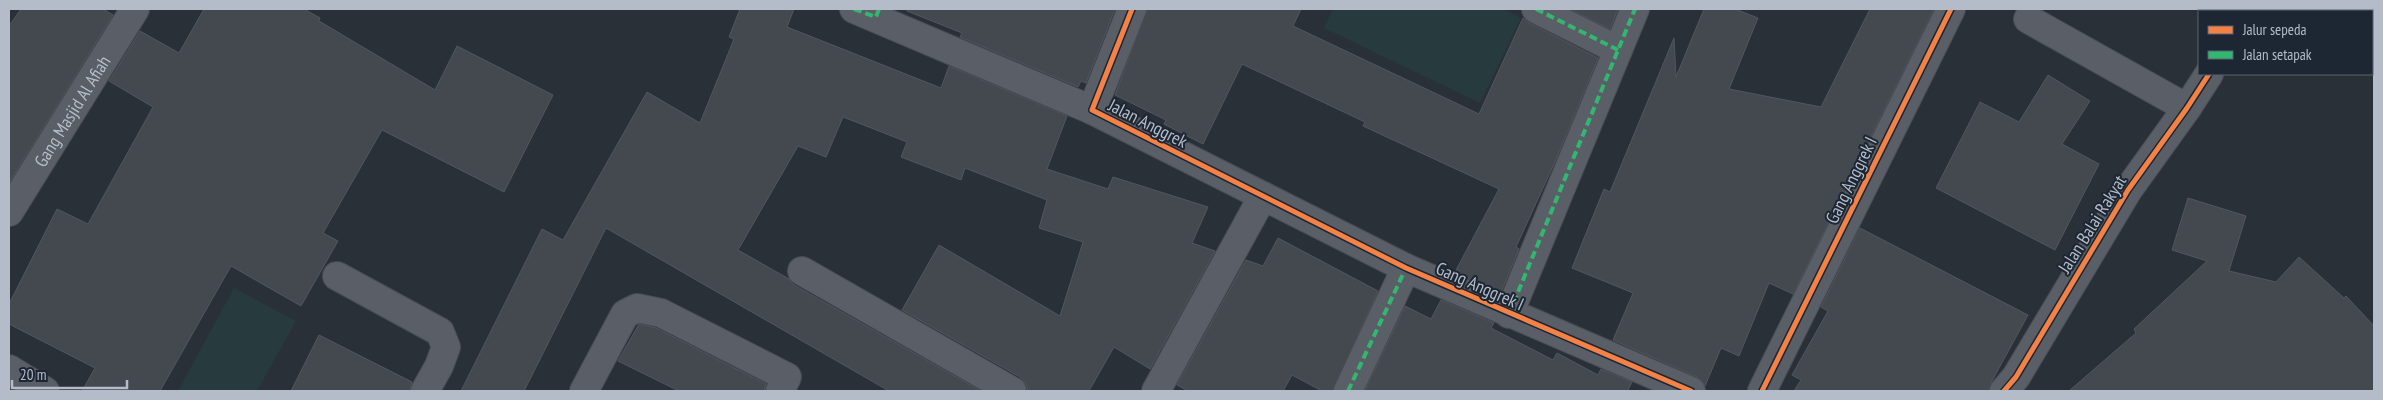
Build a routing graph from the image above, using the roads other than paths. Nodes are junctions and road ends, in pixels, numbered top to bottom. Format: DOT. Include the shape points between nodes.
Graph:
graph roads {
  1 [pos="135,9"];
  2 [pos="1132,9"];
  3 [pos="1536,9"];
  4 [pos="1634,9"];
  5 [pos="1951,9"];
  6 [pos="870,11"];
  7 [pos="2028,18"];
  8 [pos="1618,50"];
  9 [pos="2208,75"];
  10 [pos="2187,108"];
  11 [pos="1092,110"];
  12 [pos="1263,196"];
  13 [pos="9,212"];
  14 [pos="1406,268"];
  15 [pos="802,271"];
  16 [pos="337,276"];
  17 [pos="1509,314"];
  18 [pos="9,369"];
  19 [pos="45,391"];
  20 [pos="425,391"];
  21 [pos="584,391"];
  22 [pos="780,391"];
  23 [pos="1012,391"];
  24 [pos="1156,391"];
  25 [pos="1348,391"];
  26 [pos="1691,391"];
  27 [pos="1762,391"];
  28 [pos="2004,391"];
  1 -- 13 [label="street, Gang Masjid Al Afiah"];
  2 -- 11 [label="street, Jalan Anggrek"];
  3 -- 8 [label="street"];
  4 -- 8 [label="street"];
  5 -- 27 [label="street, Gang Anggrek I"];
  6 -- 11 [label="street"];
  7 -- 10 [label="street"];
  8 -- 17 [label="street"];
  9 -- 10 [label="street, Jalan Balai Rakyat"];
  10 -- 28 [label="street, Jalan Balai Rakyat" via="2128,190 2016,377"];
  11 -- 12 [label="street, Jalan Anggrek"];
  12 -- 14 [label="street, Gang Anggrek I"];
  12 -- 24 [label="street"];
  14 -- 17 [label="street, Gang Anggrek I"];
  14 -- 25 [label="street"];
  15 -- 23 [label="street"];
  16 -- 20 [label="street" via="440,332 446,347"];
  17 -- 26 [label="street, Gang Anggrek I"];
  18 -- 19 [label="street"];
  21 -- 22 [label="street" via="626,314 638,308 660,313 787,377"];
}
